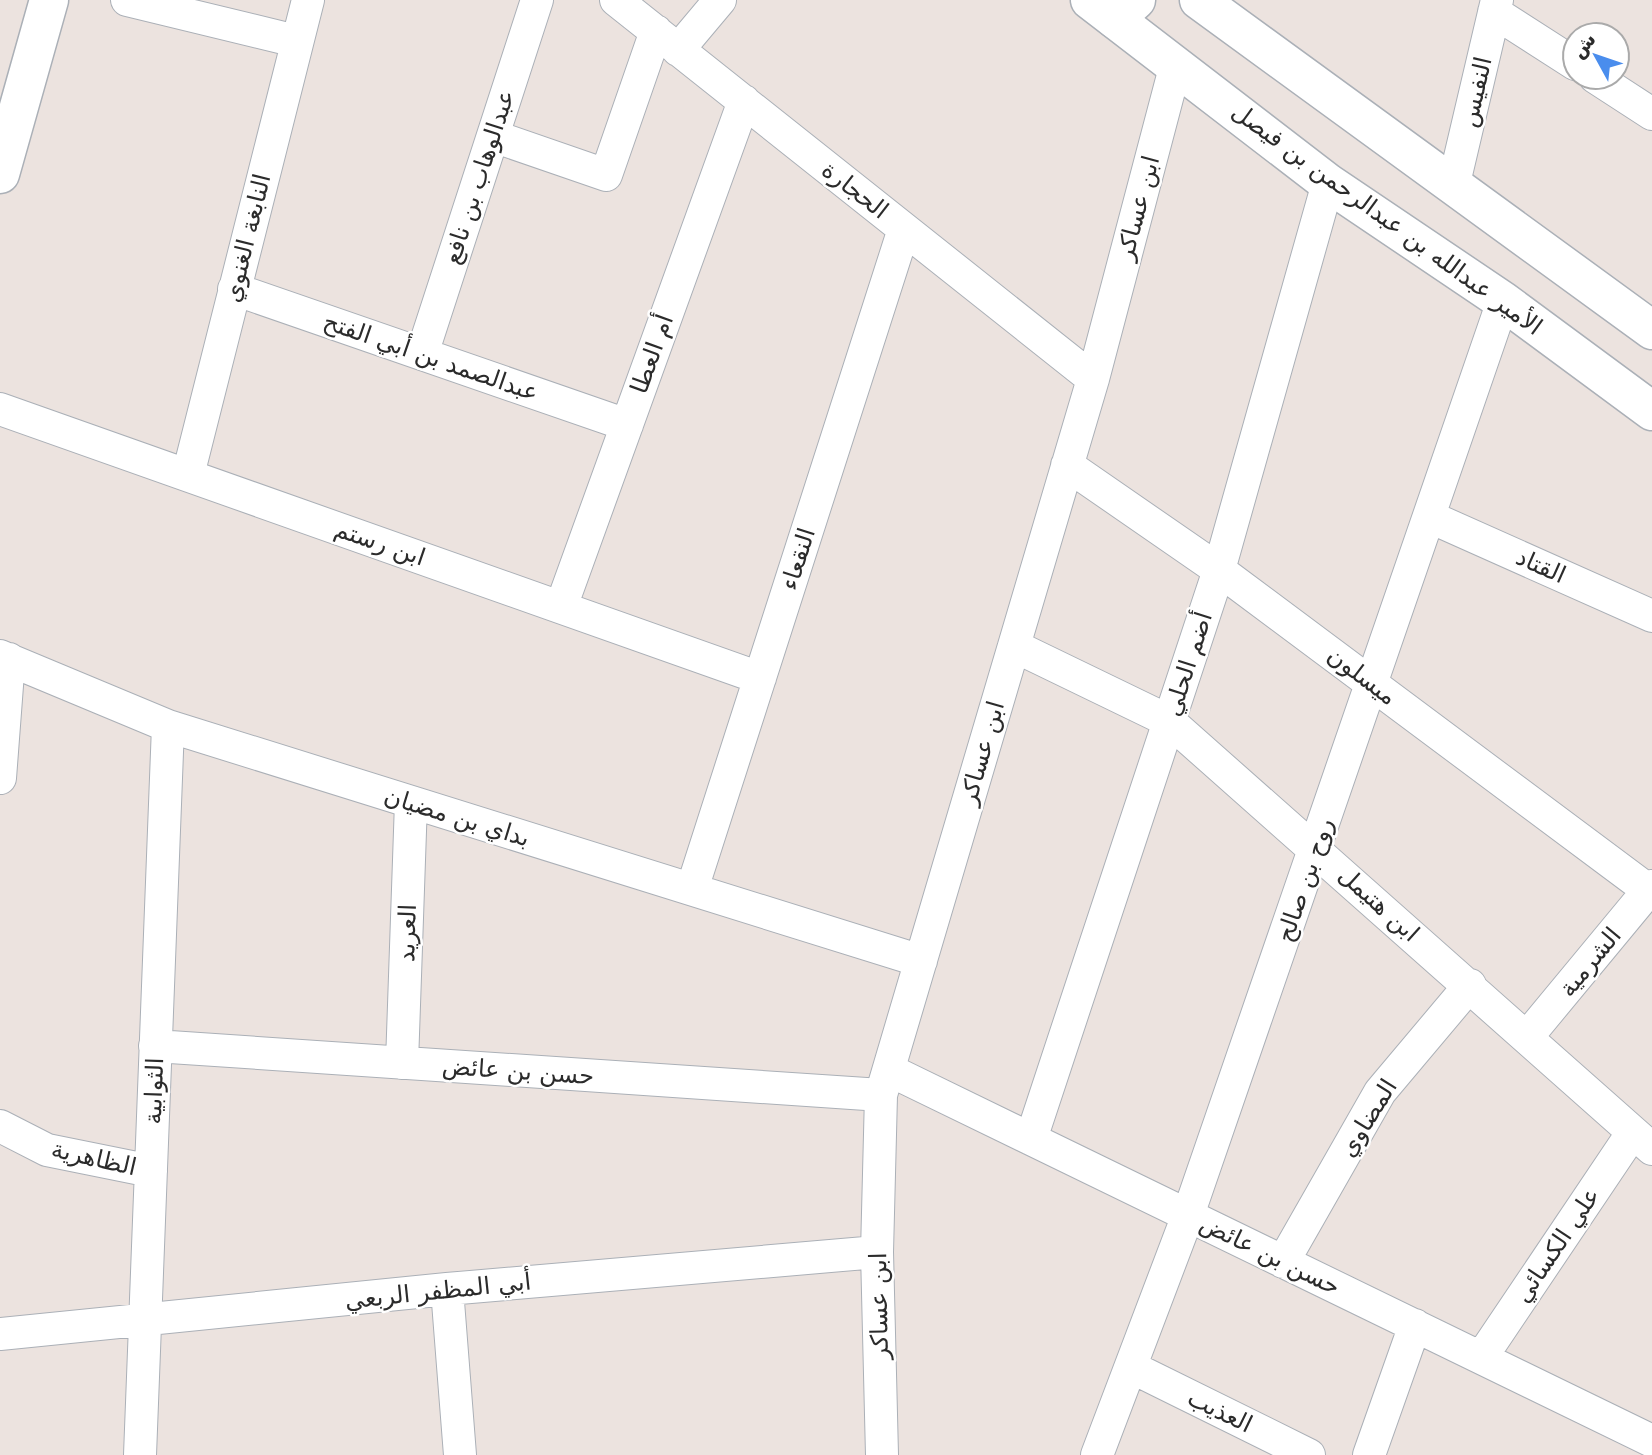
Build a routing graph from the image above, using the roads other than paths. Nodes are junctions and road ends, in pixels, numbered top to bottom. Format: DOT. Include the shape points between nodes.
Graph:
graph roads {
  1 [pos="49,0"];
  2 [pos="127,0"];
  3 [pos="308,0"];
  4 [pos="537,0"];
  5 [pos="616,0"];
  6 [pos="720,0"];
  7 [pos="1199,0"];
  8 [pos="1114,5"];
  9 [pos="1495,6"];
  10 [pos="296,40"];
  11 [pos="667,40"];
  12 [pos="1561,54"];
  13 [pos="1176,64"];
  14 [pos="1617,91"];
  15 [pos="744,101"];
  16 [pos="1652,114"];
  17 [pos="493,136"];
  18 [pos="0,174"];
  19 [pos="1328,183"];
  20 [pos="1454,183"];
  21 [pos="904,229"];
  22 [pos="234,289"];
  23 [pos="1503,301"];
  24 [pos="1652,330"];
  25 [pos="422,354"];
  26 [pos="1093,379"];
  27 [pos="0,409"];
  28 [pos="1652,411"];
  29 [pos="627,425"];
  30 [pos="1067,465"];
  31 [pos="188,475"];
  32 [pos="1430,517"];
  33 [pos="1219,570"];
  34 [pos="561,607"];
  35 [pos="1652,616"];
  36 [pos="1014,646"];
  37 [pos="4,657"];
  38 [pos="760,678"];
  39 [pos="1373,684"];
  40 [pos="1169,720"];
  41 [pos="168,726"];
  42 [pos="0,778"];
  43 [pos="411,802"];
  44 [pos="1316,848"];
  45 [pos="692,890"];
  46 [pos="1651,890"];
  47 [pos="921,961"];
  48 [pos="1470,985"];
  49 [pos="1527,1037"];
  50 [pos="155,1046"];
  51 [pos="402,1063"];
  52 [pos="885,1083"];
  53 [pos="0,1126"];
  54 [pos="1031,1139"];
  55 [pos="1642,1140"];
  56 [pos="151,1171"];
  57 [pos="1188,1216"];
  58 [pos="877,1252"];
  59 [pos="1283,1262"];
  60 [pos="447,1289"];
  61 [pos="145,1322"];
  62 [pos="1415,1325"];
  63 [pos="0,1334"];
  64 [pos="0,1341"];
  65 [pos="1481,1358"];
  66 [pos="1131,1367"];
  67 [pos="1652,1441"];
  68 [pos="140,1455"];
  69 [pos="460,1455"];
  70 [pos="882,1455"];
  71 [pos="1097,1455"];
  72 [pos="1309,1455"];
  73 [pos="1369,1455"];
  1 -- 18 [label="main road"];
  2 -- 10 [label="street"];
  3 -- 10 [label="street, النابغة الغنوي"];
  4 -- 17 [label="street, عبدالوهاب بن نافع"];
  5 -- 11 [label="street, الحجارة"];
  6 -- 11 [label="street"];
  7 -- 20 [label="main road"];
  8 -- 13 [label="main road, الأمير عبدالله بن عبدالرحمن بن فيصل"];
  9 -- 12 [label="street"];
  9 -- 20 [label="street, النفيس"];
  10 -- 22 [label="street, النابغة الغنوي"];
  11 -- 15 [label="street, الحجارة"];
  11 -- 17 [label="street" via="606,175"];
  13 -- 19 [label="main road, الأمير عبدالله بن عبدالرحمن بن فيصل"];
  13 -- 26 [label="street, ابن عساكر"];
  14 -- 16 [label="street"];
  15 -- 21 [label="street, الحجارة"];
  15 -- 29 [label="street, أم العطا"];
  17 -- 25 [label="street, عبدالوهاب بن نافع"];
  19 -- 23 [label="main road, الأمير عبدالله بن عبدالرحمن بن فيصل"];
  19 -- 33 [label="street, أضم الحلي"];
  20 -- 24 [label="main road"];
  21 -- 26 [label="street, الحجارة"];
  21 -- 38 [label="street, النقعاء"];
  22 -- 25 [label="street, عبدالصمد بن أبي الفتح"];
  22 -- 31 [label="street, النابغة الغنوي"];
  23 -- 28 [label="main road, الأمير عبدالله بن عبدالرحمن بن فيصل"];
  23 -- 32 [label="street, روح بن صالح"];
  25 -- 29 [label="street, عبدالصمد بن أبي الفتح"];
  26 -- 30 [label="street, ابن عساكر"];
  27 -- 31 [label="street, ابن رستم"];
  29 -- 34 [label="street, أم العطا"];
  30 -- 33 [label="street, ميسلون"];
  30 -- 36 [label="street, ابن عساكر"];
  31 -- 34 [label="street, ابن رستم"];
  32 -- 35 [label="street, القتاد"];
  32 -- 39 [label="street, روح بن صالح"];
  33 -- 39 [label="street, ميسلون"];
  33 -- 40 [label="street, أضم الحلي"];
  34 -- 38 [label="street, ابن رستم"];
  36 -- 40 [label="street, ابن هتيمل"];
  36 -- 47 [label="street, ابن عساكر"];
  37 -- 41 [label="street, بداي بن مضيان"];
  37 -- 42 [label="street"];
  38 -- 45 [label="street, النقعاء"];
  39 -- 44 [label="street, روح بن صالح"];
  39 -- 46 [label="street, ميسلون"];
  40 -- 44 [label="street, ابن هتيمل"];
  40 -- 54 [label="street, أضم الحلي"];
  41 -- 43 [label="street, بداي بن مضيان"];
  41 -- 50 [label="street, الثوابية"];
  43 -- 45 [label="street, بداي بن مضيان"];
  43 -- 51 [label="street, العريد"];
  44 -- 48 [label="street, ابن هتيمل"];
  44 -- 57 [label="street, روح بن صالح"];
  45 -- 47 [label="street, بداي بن مضيان"];
  46 -- 49 [label="street, الشرمية"];
  47 -- 52 [label="street, ابن عساكر"];
  48 -- 49 [label="street, ابن هتيمل"];
  48 -- 59 [label="street, المضاوي" via="1380,1092"];
  49 -- 55 [label="street, ابن هتيمل"];
  50 -- 51 [label="street, حسن بن عائض"];
  50 -- 56 [label="street, الثوابية"];
  51 -- 52 [label="street, حسن بن عائض"];
  52 -- 54 [label="street, حسن بن عائض"];
  52 -- 58 [label="street, ابن عساكر"];
  53 -- 56 [label="street, الظاهرية" via="47,1150"];
  54 -- 57 [label="street, حسن بن عائض"];
  55 -- 65 [label="street, علي الكسائي"];
  56 -- 61 [label="street, الثوابية"];
  57 -- 59 [label="street, حسن بن عائض"];
  57 -- 66 [label="street, روح بن صالح"];
  58 -- 60 [label="street, أبي المظفر الربعي"];
  58 -- 70 [label="street, ابن عساكر"];
  59 -- 62 [label="street, حسن بن عائض"];
  60 -- 61 [label="street, أبي المظفر الربعي"];
  60 -- 69 [label="street"];
  61 -- 63 [label="street, أبي المظفر الربعي"];
  61 -- 68 [label="street, الثوابية"];
  62 -- 65 [label="street, حسن بن عائض"];
  62 -- 73 [label="street"];
  63 -- 64 [label="street"];
  65 -- 67 [label="street, حسن بن عائض"];
  66 -- 71 [label="street, روح بن صالح"];
  66 -- 72 [label="street, العذيب"];
}
